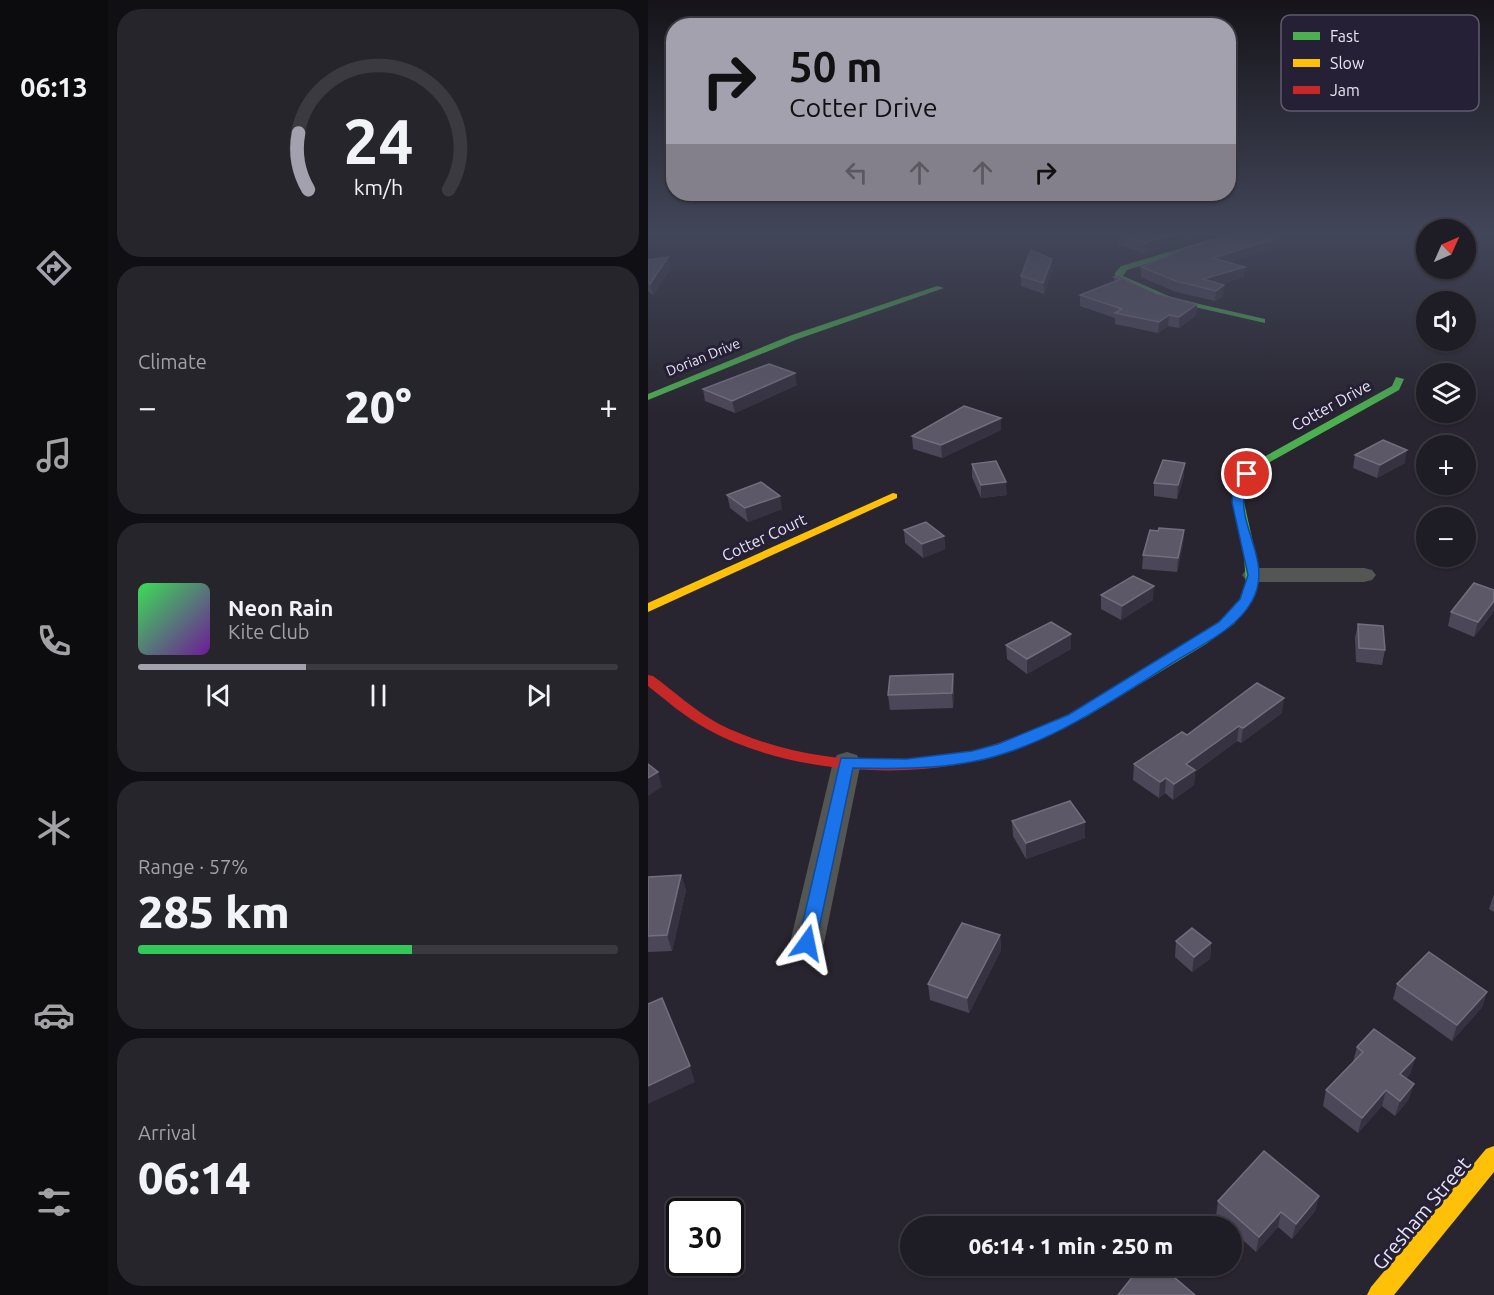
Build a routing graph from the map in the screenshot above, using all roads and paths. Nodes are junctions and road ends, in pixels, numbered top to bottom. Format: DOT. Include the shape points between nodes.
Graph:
graph roads {
  1 [pos="921,294"];
  2 [pos="1159,294"];
  3 [pos="1262,321"];
  4 [pos="1399,380"];
  5 [pos="648,397"];
  6 [pos="893,496"];
  7 [pos="1254,575"];
  8 [pos="1364,575"];
  9 [pos="648,608"];
  10 [pos="648,679"];
  11 [pos="847,762"];
  12 [pos="807,943"];
  13 [pos="1494,1156"];
  14 [pos="1379,1295"];
  1 -- 5 [label="street, Dorian Drive" via="795,337"];
  2 -- 3 [label="street"];
  4 -- 7 [label="street, Cotter Drive" via="1396,388 1247,474 1239,489 1238,502"];
  6 -- 9 [label="street, Cotter Court"];
  7 -- 8 [label="street"];
  7 -- 11 [label="street" via="1246,600 1224,625 1073,718 972,756 906,764"];
  10 -- 11 [label="street" via="720,731 776,751"];
  11 -- 12 [label="street"];
  13 -- 14 [label="street, Gresham Street"];
}
